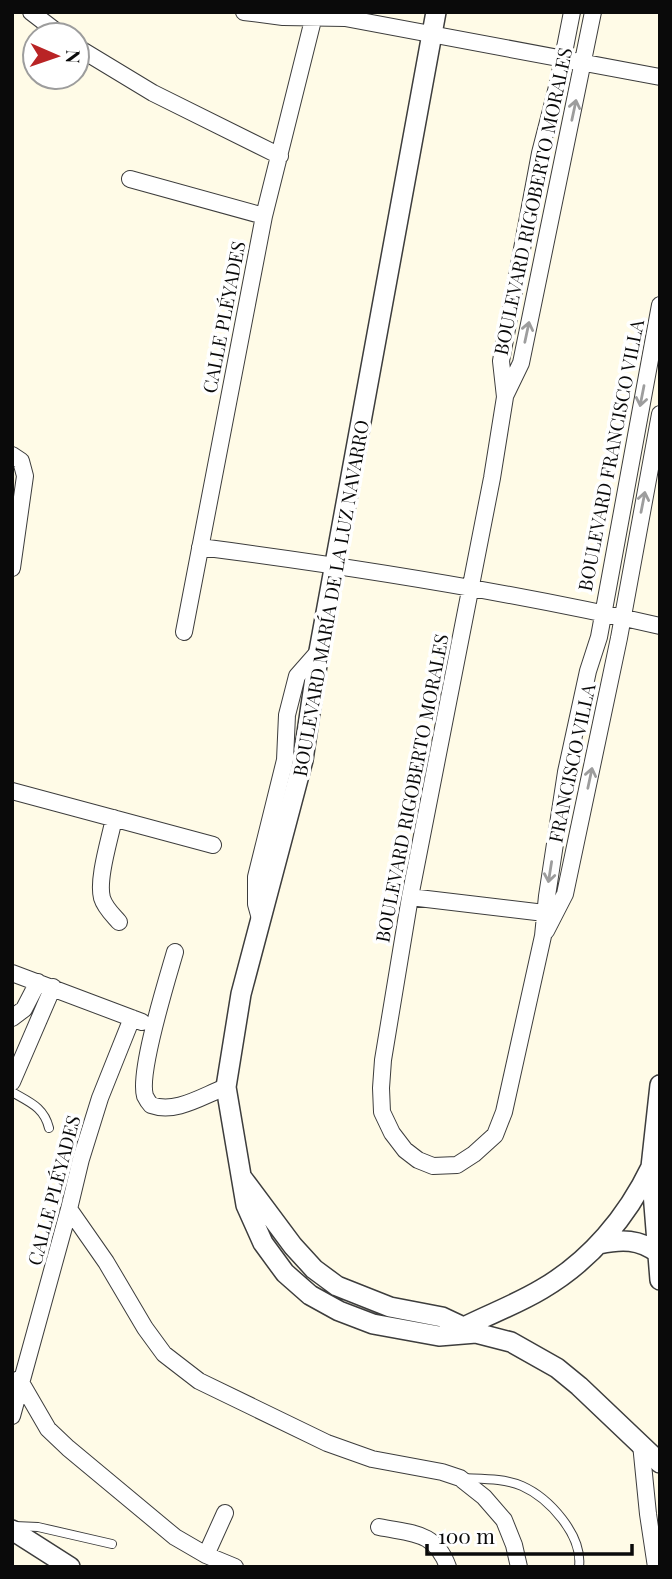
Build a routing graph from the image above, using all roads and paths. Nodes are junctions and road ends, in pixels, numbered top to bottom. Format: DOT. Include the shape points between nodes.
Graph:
graph roads {
  1 [pos="244,12"];
  2 [pos="436,12"];
  3 [pos="572,12"];
  4 [pos="593,12"];
  5 [pos="315,14"];
  6 [pos="432,33"];
  7 [pos="563,57"];
  8 [pos="91,58"];
  9 [pos="583,63"];
  10 [pos="660,77"];
  11 [pos="280,156"];
  12 [pos="130,179"];
  13 [pos="264,215"];
  14 [pos="660,304"];
  15 [pos="505,397"];
  16 [pos="660,414"];
  17 [pos="12,455"];
  18 [pos="617,531"];
  19 [pos="636,533"];
  20 [pos="200,547"];
  21 [pos="336,564"];
  22 [pos="12,568"];
  23 [pos="471,589"];
  24 [pos="603,614"];
  25 [pos="623,618"];
  26 [pos="660,626"];
  27 [pos="184,632"];
  28 [pos="12,791"];
  29 [pos="114,818"];
  30 [pos="213,845"];
  31 [pos="410,897"];
  32 [pos="550,914"];
  33 [pos="119,922"];
  34 [pos="175,952"];
  35 [pos="12,973"];
  36 [pos="45,985"];
  37 [pos="12,1018"];
  38 [pos="132,1018"];
  39 [pos="155,1026"];
  40 [pos="12,1082"];
  41 [pos="660,1085"];
  42 [pos="226,1087"];
  43 [pos="12,1092"];
  44 [pos="50,1128"];
  45 [pos="651,1167"];
  46 [pos="69,1209"];
  47 [pos="599,1244"];
  48 [pos="658,1253"];
  49 [pos="660,1280"];
  50 [pos="467,1331"];
  51 [pos="17,1377"];
  52 [pos="12,1416"];
  53 [pos="641,1444"];
  54 [pos="660,1463"];
  55 [pos="460,1478"];
  56 [pos="225,1513"];
  57 [pos="379,1527"];
  58 [pos="12,1528"];
  59 [pos="112,1544"];
  60 [pos="206,1555"];
  61 [pos="70,1567"];
  62 [pos="235,1567"];
  63 [pos="448,1567"];
  64 [pos="519,1567"];
  65 [pos="579,1567"];
  66 [pos="656,1567"];
  1 -- 5 [label="street" via="283,18"];
  2 -- 6 [label="street, BOULEVARD MARÍA DE LA LUZ NAVARRO"];
  3 -- 7 [label="street, BOULEVARD RIGOBERTO MORALES"];
  4 -- 9 [label="street, BOULEVARD RIGOBERTO MORALES"];
  5 -- 6 [label="street"];
  5 -- 11 [label="street, CALLE PLÉYADES"];
  6 -- 7 [label="street"];
  6 -- 21 [label="street, BOULEVARD MARÍA DE LA LUZ NAVARRO"];
  7 -- 9 [label="street"];
  7 -- 15 [label="street, BOULEVARD RIGOBERTO MORALES" via="501,361"];
  8 -- 11 [label="street"];
  9 -- 10 [label="street"];
  15 -- 9 [label="street, BOULEVARD RIGOBERTO MORALES, one-way" via="521,363"];
  11 -- 13 [label="street, CALLE PLÉYADES"];
  12 -- 13 [label="street"];
  13 -- 20 [label="street, CALLE PLÉYADES"];
  14 -- 18 [label="street, BOULEVARD FRANCISCO VILLA, one-way"];
  15 -- 23 [label="street, BOULEVARD RIGOBERTO MORALES"];
  19 -- 16 [label="street, one-way"];
  17 -- 22 [label="street" via="21,461 25,476"];
  18 -- 19 [label="street"];
  18 -- 24 [label="street, BOULEVARD FRANCISCO VILLA"];
  19 -- 25 [label="street"];
  20 -- 21 [label="street"];
  20 -- 27 [label="street, CALLE PLÉYADES"];
  21 -- 23 [label="street"];
  21 -- 42 [label="street, BOULEVARD MARÍA DE LA LUZ NAVARRO" via="303,760 241,994"];
  23 -- 24 [label="street"];
  23 -- 31 [label="street, BOULEVARD RIGOBERTO MORALES"];
  24 -- 25 [label="street"];
  24 -- 32 [label="street, BOULEVARD FRANCISCO VILLA, one-way" via="566,772"];
  25 -- 26 [label="street"];
  32 -- 25 [label="street, FRANCISCO VILLA, one-way" via="565,894"];
  28 -- 29 [label="street"];
  29 -- 30 [label="street"];
  29 -- 33 [label="street" via="101,884 102,898"];
  31 -- 32 [label="street"];
  31 -- 32 [label="street, BOULEVARD RIGOBERTO MORALES" via="383,1060 382,1112 405,1150 433,1166 457,1165 495,1135"];
  34 -- 39 [label="street"];
  35 -- 36 [label="street"];
  36 -- 37 [label="street"];
  36 -- 38 [label="street"];
  36 -- 40 [label="street"];
  38 -- 39 [label="street"];
  38 -- 46 [label="street, CALLE PLÉYADES" via="100,1098"];
  39 -- 42 [label="street" via="144,1086 151,1105 184,1105"];
  41 -- 45 [label="street"];
  42 -- 50 [label="street, BOULEVARD MARÍA DE LA LUZ NAVARRO" via="246,1205 263,1243 285,1273 339,1311 373,1324 439,1336"];
  43 -- 44 [label="lane" via="40,1108"];
  45 -- 47 [label="street" via="637,1196"];
  45 -- 48 [label="street"];
  46 -- 51 [label="street, CALLE PLÉYADES"];
  46 -- 55 [label="street" via="164,1354 199,1381 372,1460"];
  47 -- 48 [label="street" via="633,1241"];
  47 -- 50 [label="street" via="543,1289"];
  48 -- 49 [label="street"];
  50 -- 53 [label="street, BOULEVARD MARÍA DE LA LUZ NAVARRO" via="511,1342 557,1368"];
  51 -- 52 [label="street, CALLE PLÉYADES"];
  51 -- 60 [label="street" via="48,1429 68,1448 175,1537"];
  53 -- 54 [label="street, BOULEVARD MARÍA DE LA LUZ NAVARRO"];
  53 -- 66 [label="street"];
  55 -- 64 [label="street" via="504,1520"];
  55 -- 65 [label="lane" via="497,1479 538,1495 571,1533 578,1546"];
  56 -- 60 [label="street"];
  57 -- 63 [label="street" via="436,1543"];
  58 -- 59 [label="lane" via="38,1527"];
  58 -- 61 [label="street"];
  60 -- 62 [label="street"];
}
